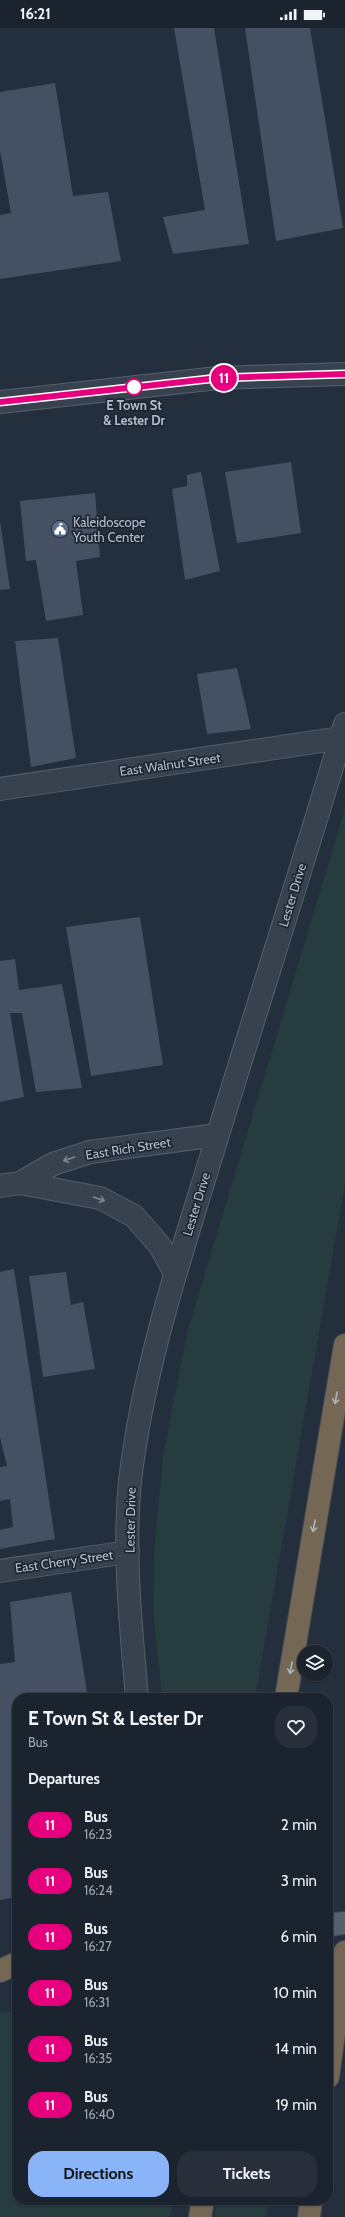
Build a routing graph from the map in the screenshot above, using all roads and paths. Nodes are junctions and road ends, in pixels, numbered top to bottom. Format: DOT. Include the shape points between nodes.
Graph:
graph roads {
  1 [pos="345,374"];
  2 [pos="0,402"];
  3 [pos="343,731"];
  4 [pos="0,789"];
  5 [pos="217,1135"];
  6 [pos="10,1184"];
  7 [pos="175,1273"];
  8 [pos="345,1345"];
  9 [pos="128,1552"];
  10 [pos="0,1571"];
  11 [pos="137,1693"];
  12 [pos="287,1693"];
  13 [pos="345,1923"];
  14 [pos="333,1924"];
  15 [pos="345,1952"];
  16 [pos="12,1964"];
  17 [pos="0,1965"];
  18 [pos="12,1965"];
  19 [pos="0,1971"];
  20 [pos="333,2040"];
  21 [pos="202,2205"];
  22 [pos="310,2205"];
  23 [pos="200,2217"];
  24 [pos="309,2217"];
  1 -- 2 [label="street" via="218,378"];
  3 -- 4 [label="street, East Walnut Street"];
  3 -- 5 [label="street, Lester Drive"];
  5 -- 6 [label="street, East Rich Street, one-way" via="90,1152 53,1164"];
  5 -- 7 [label="street, Lester Drive"];
  6 -- 7 [label="street, East Rich Street, one-way" via="100,1198 134,1216 160,1246"];
  7 -- 9 [label="street, Lester Drive" via="139,1413 130,1484"];
  8 -- 12 [label="highway, one-way"];
  9 -- 10 [label="street, East Cherry Street"];
  9 -- 11 [label="street, Lester Drive" via="131,1632"];
  13 -- 14 [label="main road"];
  15 -- 20 [label="highway"];
  16 -- 17 [label="main road"];
  18 -- 19 [label="highway"];
  21 -- 23 [label="highway"];
  22 -- 24 [label="highway"];
}
